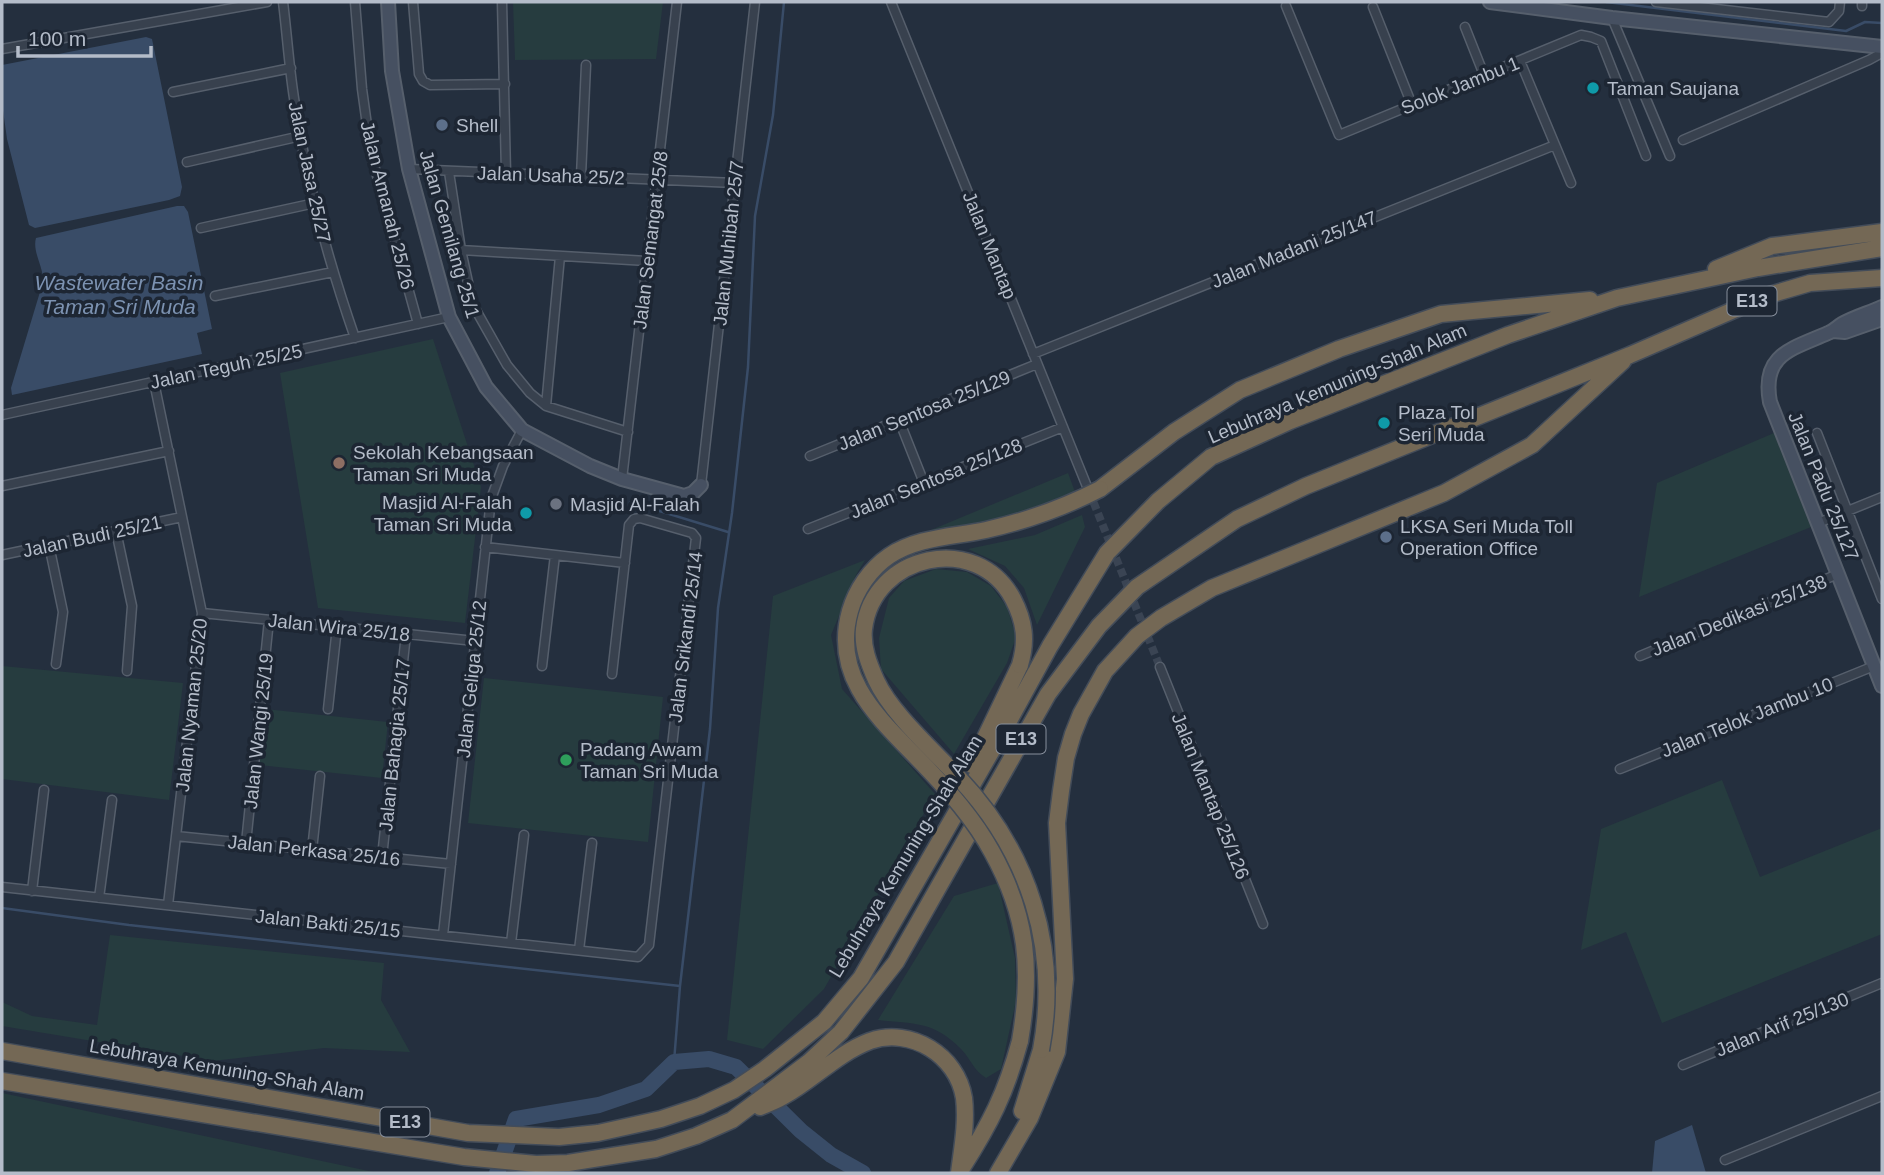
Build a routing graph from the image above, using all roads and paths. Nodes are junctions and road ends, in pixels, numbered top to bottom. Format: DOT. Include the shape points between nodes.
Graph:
graph roads {
  1 [pos="267,2"];
  2 [pos="284,2"];
  3 [pos="355,2"];
  4 [pos="388,2"];
  5 [pos="413,2"];
  6 [pos="502,2"];
  7 [pos="677,2"];
  8 [pos="755,2"];
  9 [pos="891,2"];
  10 [pos="1490,2"];
  11 [pos="1656,2"];
  12 [pos="1840,2"];
  13 [pos="1286,6"];
  14 [pos="1373,8"];
  15 [pos="1612,18"];
  16 [pos="1465,27"];
  17 [pos="1623,46"];
  18 [pos="1882,47"];
  19 [pos="2,49"];
  20 [pos="1606,55"];
  21 [pos="1520,61"];
  22 [pos="586,65"];
  23 [pos="290,68"];
  24 [pos="1484,75"];
  25 [pos="505,83"];
  26 [pos="173,92"];
  27 [pos="1412,105"];
  28 [pos="301,136"];
  29 [pos="1683,140"];
  30 [pos="1555,145"];
  31 [pos="1646,156"];
  32 [pos="1670,156"];
  33 [pos="187,162"];
  34 [pos="409,169"];
  35 [pos="449,172"];
  36 [pos="506,173"];
  37 [pos="581,176"];
  38 [pos="658,179"];
  39 [pos="735,183"];
  40 [pos="1571,183"];
  41 [pos="315,203"];
  42 [pos="201,228"];
  43 [pos="1882,232"];
  44 [pos="1882,248"];
  45 [pos="461,250"];
  46 [pos="560,256"];
  47 [pos="648,261"];
  48 [pos="332,272"];
  49 [pos="1882,278"];
  50 [pos="1678,285"];
  51 [pos="215,296"];
  52 [pos="1617,298"];
  53 [pos="1882,307"];
  54 [pos="449,317"];
  55 [pos="1882,319"];
  56 [pos="418,324"];
  57 [pos="1832,331"];
  58 [pos="355,338"];
  59 [pos="1033,354"];
  60 [pos="1630,355"];
  61 [pos="1037,364"];
  62 [pos="155,382"];
  63 [pos="546,406"];
  64 [pos="2,415"];
  65 [pos="899,420"];
  66 [pos="1063,427"];
  67 [pos="522,430"];
  68 [pos="628,432"];
  69 [pos="1817,433"];
  70 [pos="169,451"];
  71 [pos="810,456"];
  72 [pos="622,479"];
  73 [pos="924,483"];
  74 [pos="701,485"];
  75 [pos="2,486"];
  76 [pos="1094,489"];
  77 [pos="1882,497"];
  78 [pos="1848,511"];
  79 [pos="182,517"];
  80 [pos="1818,523"];
  81 [pos="808,530"];
  82 [pos="116,531"];
  83 [pos="49,545"];
  84 [pos="485,547"];
  85 [pos="2,555"];
  86 [pos="555,555"];
  87 [pos="625,563"];
  88 [pos="1838,574"];
  89 [pos="1882,599"];
  90 [pos="202,613"];
  91 [pos="269,620"];
  92 [pos="337,626"];
  93 [pos="405,634"];
  94 [pos="475,641"];
  95 [pos="1640,656"];
  96 [pos="1877,662"];
  97 [pos="56,664"];
  98 [pos="542,666"];
  99 [pos="1160,667"];
  100 [pos="127,671"];
  101 [pos="612,674"];
  102 [pos="1882,686"];
  103 [pos="328,709"];
  104 [pos="1620,769"];
  105 [pos="320,776"];
  106 [pos="44,790"];
  107 [pos="112,800"];
  108 [pos="524,835"];
  109 [pos="176,836"];
  110 [pos="246,843"];
  111 [pos="592,843"];
  112 [pos="313,850"];
  113 [pos="383,857"];
  114 [pos="451,864"];
  115 [pos="2,887"];
  116 [pos="911,890"];
  117 [pos="32,891"];
  118 [pos="99,898"];
  119 [pos="167,905"];
  120 [pos="1263,924"];
  121 [pos="443,936"];
  122 [pos="511,943"];
  123 [pos="649,945"];
  124 [pos="579,950"];
  125 [pos="1882,983"];
  126 [pos="2,1051"];
  127 [pos="1683,1065"];
  128 [pos="815,1066"];
  129 [pos="2,1081"];
  130 [pos="1882,1096"];
  131 [pos="1725,1160"];
  132 [pos="959,1173"];
  133 [pos="997,1173"];
  1 -- 19 [label="street"];
  2 -- 23 [label="street, Jalan Jasa 25/27"];
  3 -- 56 [label="street, Jalan Amanah 25/26" via="371,154"];
  4 -- 34 [label="street, Jalan Gemilang 25/1" via="392,71"];
  5 -- 25 [label="street" via="423,81 430,85"];
  6 -- 25 [label="street"];
  7 -- 38 [label="street, Jalan Semangat 25/8"];
  8 -- 39 [label="street, Jalan Muhibah 25/7"];
  9 -- 59 [label="street, Jalan Mantap"];
  10 -- 15 [label="street"];
  11 -- 12 [label="street" via="1829,22"];
  13 -- 27 [label="street, Solok Jambu 1" via="1339,135"];
  14 -- 27 [label="street"];
  15 -- 17 [label="street"];
  15 -- 18 [label="street"];
  16 -- 24 [label="street"];
  17 -- 20 [label="street"];
  17 -- 32 [label="street"];
  18 -- 29 [label="street" via="1880,54 1869,60"];
  20 -- 21 [label="street, Solok Jambu 1" via="1601,41 1581,36"];
  20 -- 31 [label="street"];
  21 -- 24 [label="street, Solok Jambu 1"];
  21 -- 30 [label="street"];
  22 -- 37 [label="street"];
  23 -- 26 [label="street"];
  23 -- 28 [label="street, Jalan Jasa 25/27"];
  24 -- 27 [label="street, Solok Jambu 1"];
  25 -- 36 [label="street"];
  28 -- 33 [label="street"];
  28 -- 41 [label="street, Jalan Jasa 25/27"];
  30 -- 40 [label="street"];
  30 -- 59 [label="street, Jalan Madani 25/147"];
  34 -- 35 [label="street, Jalan Usaha 25/2"];
  34 -- 54 [label="street, Jalan Gemilang 25/1"];
  35 -- 36 [label="street, Jalan Usaha 25/2"];
  35 -- 45 [label="street"];
  36 -- 37 [label="street, Jalan Usaha 25/2"];
  37 -- 38 [label="street, Jalan Usaha 25/2"];
  38 -- 39 [label="street, Jalan Usaha 25/2"];
  38 -- 47 [label="street, Jalan Semangat 25/8"];
  39 -- 74 [label="street, Jalan Muhibah 25/7"];
  41 -- 42 [label="street"];
  41 -- 48 [label="street, Jalan Jasa 25/27"];
  43 -- 50 [label="highway" via="1772,246"];
  44 -- 50 [label="highway, Lebuhraya Kemuning-Shah Alam / E13"];
  45 -- 46 [label="street"];
  45 -- 63 [label="street" via="473,305 507,365"];
  46 -- 47 [label="street"];
  46 -- 63 [label="street"];
  47 -- 68 [label="street, Jalan Semangat 25/8"];
  48 -- 51 [label="street"];
  48 -- 58 [label="street, Jalan Jasa 25/27"];
  49 -- 60 [label="highway, Lebuhraya Kemuning-Shah Alam / E13" via="1810,283 1766,296"];
  50 -- 52 [label="highway, Lebuhraya Kemuning-Shah Alam / E13"];
  52 -- 76 [label="highway" via="1441,314 1339,349 1240,390"];
  52 -- 116 [label="highway, Lebuhraya Kemuning-Shah Alam / E13" via="1508,335 1290,421 1211,457 1158,501 1107,553"];
  53 -- 57 [label="street, Jalan Padu 25/127"];
  54 -- 56 [label="street, Jalan Teguh 25/25"];
  54 -- 67 [label="street, Jalan Gemilang 25/1" via="486,387"];
  55 -- 57 [label="street, Jalan Padu 25/127" via="1845,332"];
  56 -- 58 [label="street, Jalan Teguh 25/25"];
  57 -- 80 [label="street, Jalan Padu 25/127" via="1779,357 1770,369 1767,385"];
  58 -- 62 [label="street, Jalan Teguh 25/25"];
  59 -- 61 [label="street, Jalan Mantap"];
  60 -- 128 [label="highway, Lebuhraya Kemuning-Shah Alam / E13" via="1237,519 1137,587 1099,625 1048,694 896,962"];
  60 -- 133 [label="highway" via="1532,445 1444,493 1212,588 1137,636 1105,671 1073,734 1060,791 1057,823 1065,979 1057,1052 1030,1118"];
  61 -- 65 [label="street, Jalan Sentosa 25/129"];
  61 -- 66 [label="street, Jalan Mantap"];
  62 -- 64 [label="street, Jalan Teguh 25/25"];
  62 -- 70 [label="street, Jalan Nyaman 25/20"];
  63 -- 68 [label="street"];
  65 -- 71 [label="street, Jalan Sentosa 25/129"];
  65 -- 73 [label="street"];
  66 -- 73 [label="street, Jalan Sentosa 25/128"];
  66 -- 76 [label="street, Jalan Mantap"];
  67 -- 72 [label="street, Jalan Gemilang 25/1"];
  67 -- 84 [label="street, Jalan Geliga 25/12" via="491,499"];
  68 -- 72 [label="street, Jalan Semangat 25/8"];
  69 -- 78 [label="street"];
  70 -- 75 [label="street"];
  70 -- 79 [label="street, Jalan Nyaman 25/20"];
  72 -- 74 [label="street, Jalan Gemilang 25/1" via="684,496"];
  73 -- 81 [label="street, Jalan Sentosa 25/128"];
  76 -- 132 [label="highway, bridge" via="1069,505 1027,520 910,545 888,557 867,577 854,597 847,621 848,663 857,686 871,709 978,828 1006,881 1023,932 1026,1005 1020,1041 1004,1094"];
  77 -- 78 [label="street"];
  78 -- 80 [label="street"];
  78 -- 89 [label="street"];
  79 -- 82 [label="street, Jalan Budi 25/21"];
  79 -- 90 [label="street, Jalan Nyaman 25/20"];
  80 -- 88 [label="street, Jalan Padu 25/127"];
  82 -- 83 [label="street, Jalan Budi 25/21"];
  82 -- 100 [label="street" via="132,606"];
  83 -- 85 [label="street, Jalan Budi 25/21"];
  83 -- 97 [label="street" via="63,612"];
  84 -- 86 [label="street"];
  84 -- 94 [label="street, Jalan Geliga 25/12"];
  86 -- 87 [label="street"];
  86 -- 98 [label="street"];
  87 -- 101 [label="street"];
  87 -- 123 [label="street, Jalan Srikandi 25/14" via="629,525 634,519 685,530 696,538"];
  88 -- 95 [label="street, Jalan Dedikasi 25/138"];
  88 -- 96 [label="street, Jalan Padu 25/127"];
  90 -- 91 [label="street, Jalan Wira 25/18"];
  90 -- 109 [label="street, Jalan Nyaman 25/20"];
  91 -- 92 [label="street, Jalan Wira 25/18"];
  91 -- 110 [label="street, Jalan Wangi 25/19"];
  92 -- 93 [label="street, Jalan Wira 25/18"];
  92 -- 103 [label="street"];
  93 -- 94 [label="street, Jalan Wira 25/18"];
  93 -- 113 [label="street, Jalan Bahagia 25/17"];
  94 -- 114 [label="street, Jalan Geliga 25/12"];
  96 -- 102 [label="street, Jalan Padu 25/127"];
  96 -- 104 [label="street, Jalan Telok Jambu 10"];
  99 -- 120 [label="street, Jalan Mantap 25/126"];
  105 -- 112 [label="street"];
  106 -- 117 [label="street"];
  107 -- 118 [label="street"];
  108 -- 122 [label="street"];
  109 -- 110 [label="street, Jalan Perkasa 25/16"];
  109 -- 119 [label="street, Jalan Nyaman 25/20"];
  110 -- 112 [label="street, Jalan Perkasa 25/16"];
  111 -- 124 [label="street"];
  112 -- 113 [label="street, Jalan Perkasa 25/16"];
  113 -- 114 [label="street, Jalan Perkasa 25/16"];
  114 -- 121 [label="street, Jalan Geliga 25/12"];
  115 -- 117 [label="street, Jalan Bakti 25/15"];
  116 -- 126 [label="highway, Lebuhraya Kemuning-Shah Alam / E13" via="861,978 824,1022 734,1090 700,1106 626,1128 559,1137 468,1133"];
  116 -- 133 [label="highway, bridge" via="1020,665 1025,638 1024,624 1007,589 979,564 949,558 920,561 897,573 881,589 869,608 864,631 866,657 890,702 917,734 976,797 1003,835 1036,905 1047,969 1047,1021 1027,1098"];
  117 -- 118 [label="street, Jalan Bakti 25/15"];
  118 -- 119 [label="street, Jalan Bakti 25/15"];
  119 -- 121 [label="street, Jalan Bakti 25/15"];
  121 -- 122 [label="street, Jalan Bakti 25/15"];
  122 -- 124 [label="street, Jalan Bakti 25/15"];
  123 -- 124 [label="street, Jalan Bakti 25/15" via="638,957"];
  125 -- 127 [label="street, Jalan Arif 25/130"];
  128 -- 129 [label="highway, E13" via="785,1096 656,1149 593,1161 536,1164 464,1157"];
  128 -- 132 [label="highway" via="882,1038 905,1038 928,1046 945,1061 964,1097"];
  130 -- 131 [label="street"];
}
